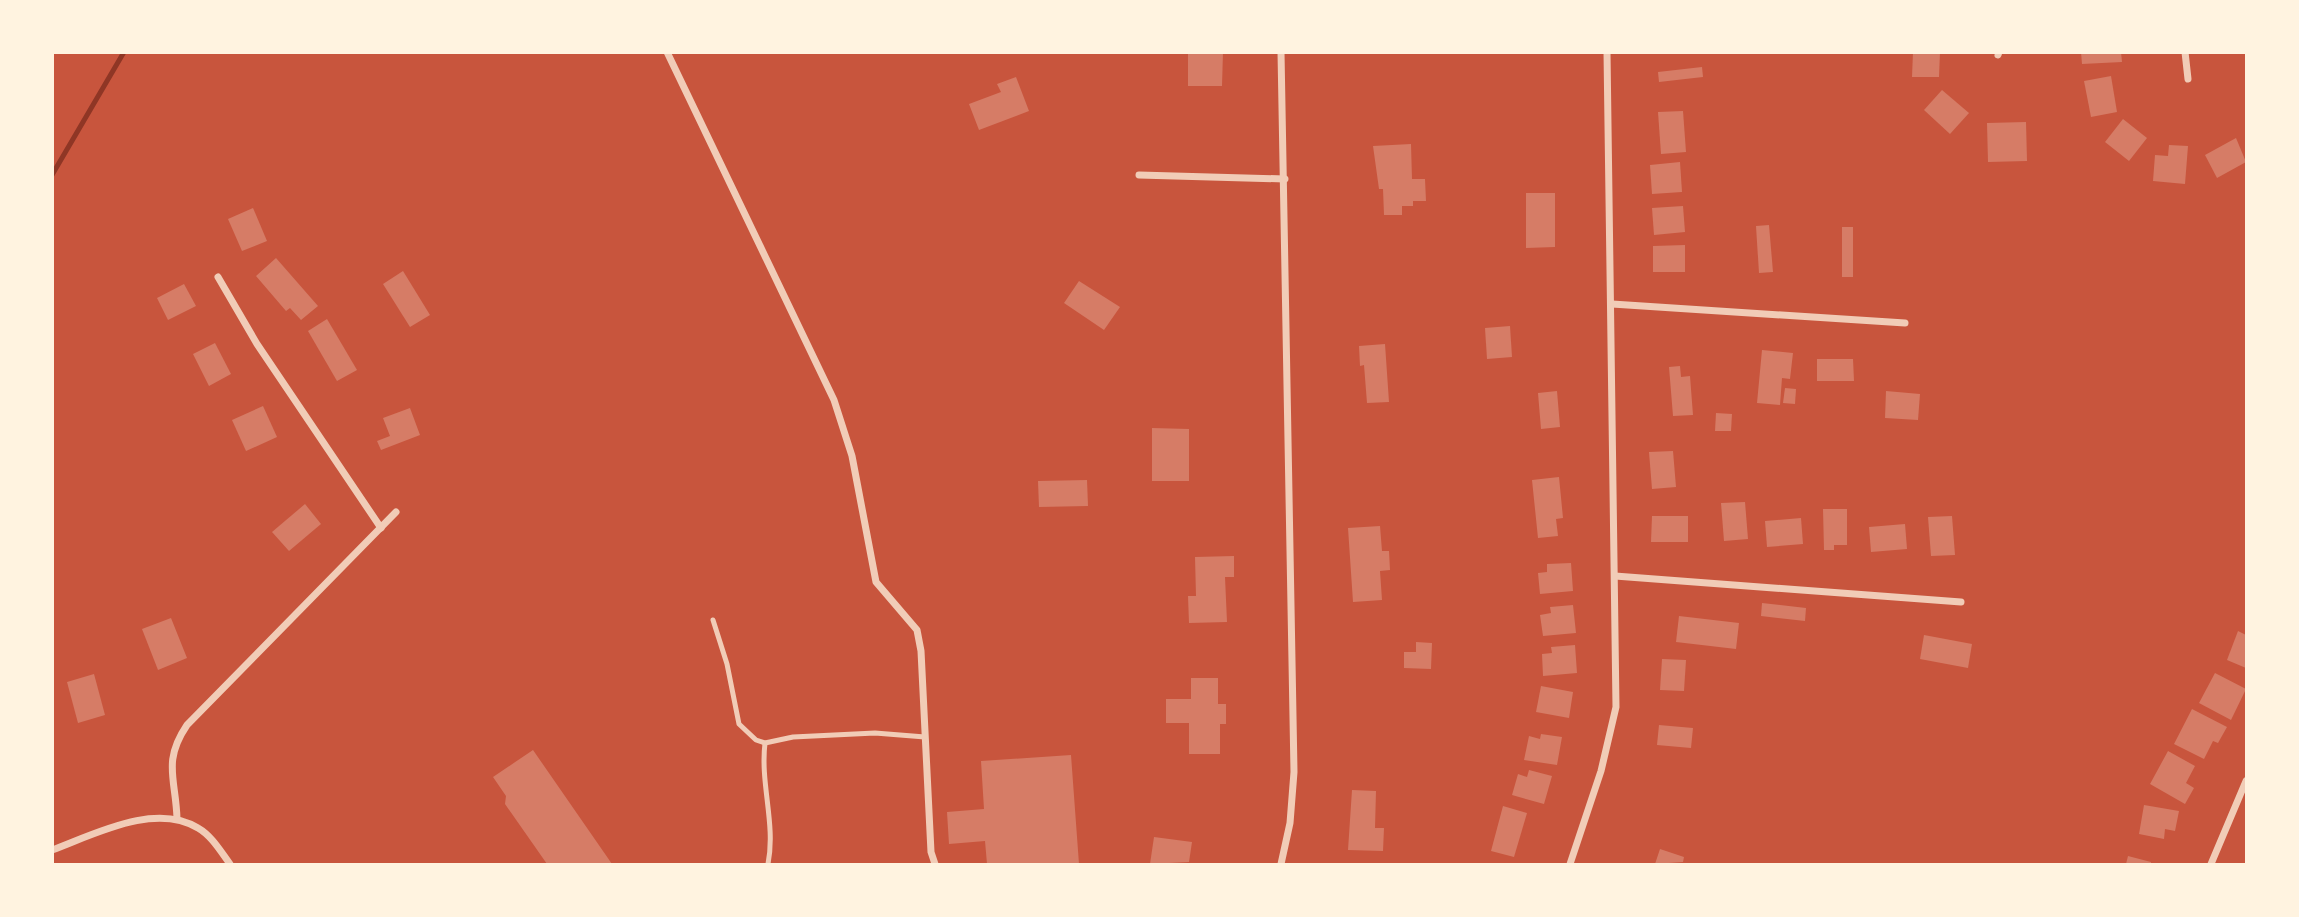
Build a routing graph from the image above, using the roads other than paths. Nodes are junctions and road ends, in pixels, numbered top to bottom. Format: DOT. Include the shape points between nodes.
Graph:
graph roads {
  1 [pos="667,52"];
  2 [pos="1281,52"];
  3 [pos="1607,52"];
  4 [pos="2185,52"];
  5 [pos="2188,79"];
  6 [pos="1139,175"];
  7 [pos="1285,179"];
  8 [pos="218,277"];
  9 [pos="1612,304"];
  10 [pos="1905,323"];
  11 [pos="396,512"];
  12 [pos="380,528"];
  13 [pos="1615,576"];
  14 [pos="1961,602"];
  15 [pos="713,620"];
  16 [pos="925,737"];
  17 [pos="765,743"];
  18 [pos="2246,781"];
  19 [pos="177,819"];
  20 [pos="52,850"];
  21 [pos="230,864"];
  22 [pos="768,864"];
  23 [pos="935,864"];
  24 [pos="1281,864"];
  25 [pos="1570,864"];
  26 [pos="2211,864"];
  1 -- 16 [label="street" via="834,400 852,456 876,582 917,630"];
  2 -- 7 [label="street"];
  3 -- 9 [label="street"];
  4 -- 5 [label="street"];
  6 -- 7 [label="street"];
  7 -- 24 [label="street" via="1294,772"];
  8 -- 12 [label="street" via="257,344"];
  9 -- 10 [label="street"];
  9 -- 13 [label="street"];
  11 -- 12 [label="street"];
  12 -- 19 [label="street" via="187,725 172,752 170,773"];
  13 -- 14 [label="street"];
  13 -- 25 [label="street" via="1616,707 1601,771"];
  15 -- 17 [label="lane" via="739,724"];
  16 -- 17 [label="lane" via="875,733"];
  16 -- 23 [label="street"];
  17 -- 22 [label="lane" via="762,767"];
  18 -- 26 [label="street"];
  19 -- 20 [label="street" via="138,821"];
  19 -- 21 [label="street" via="208,835"];
}
